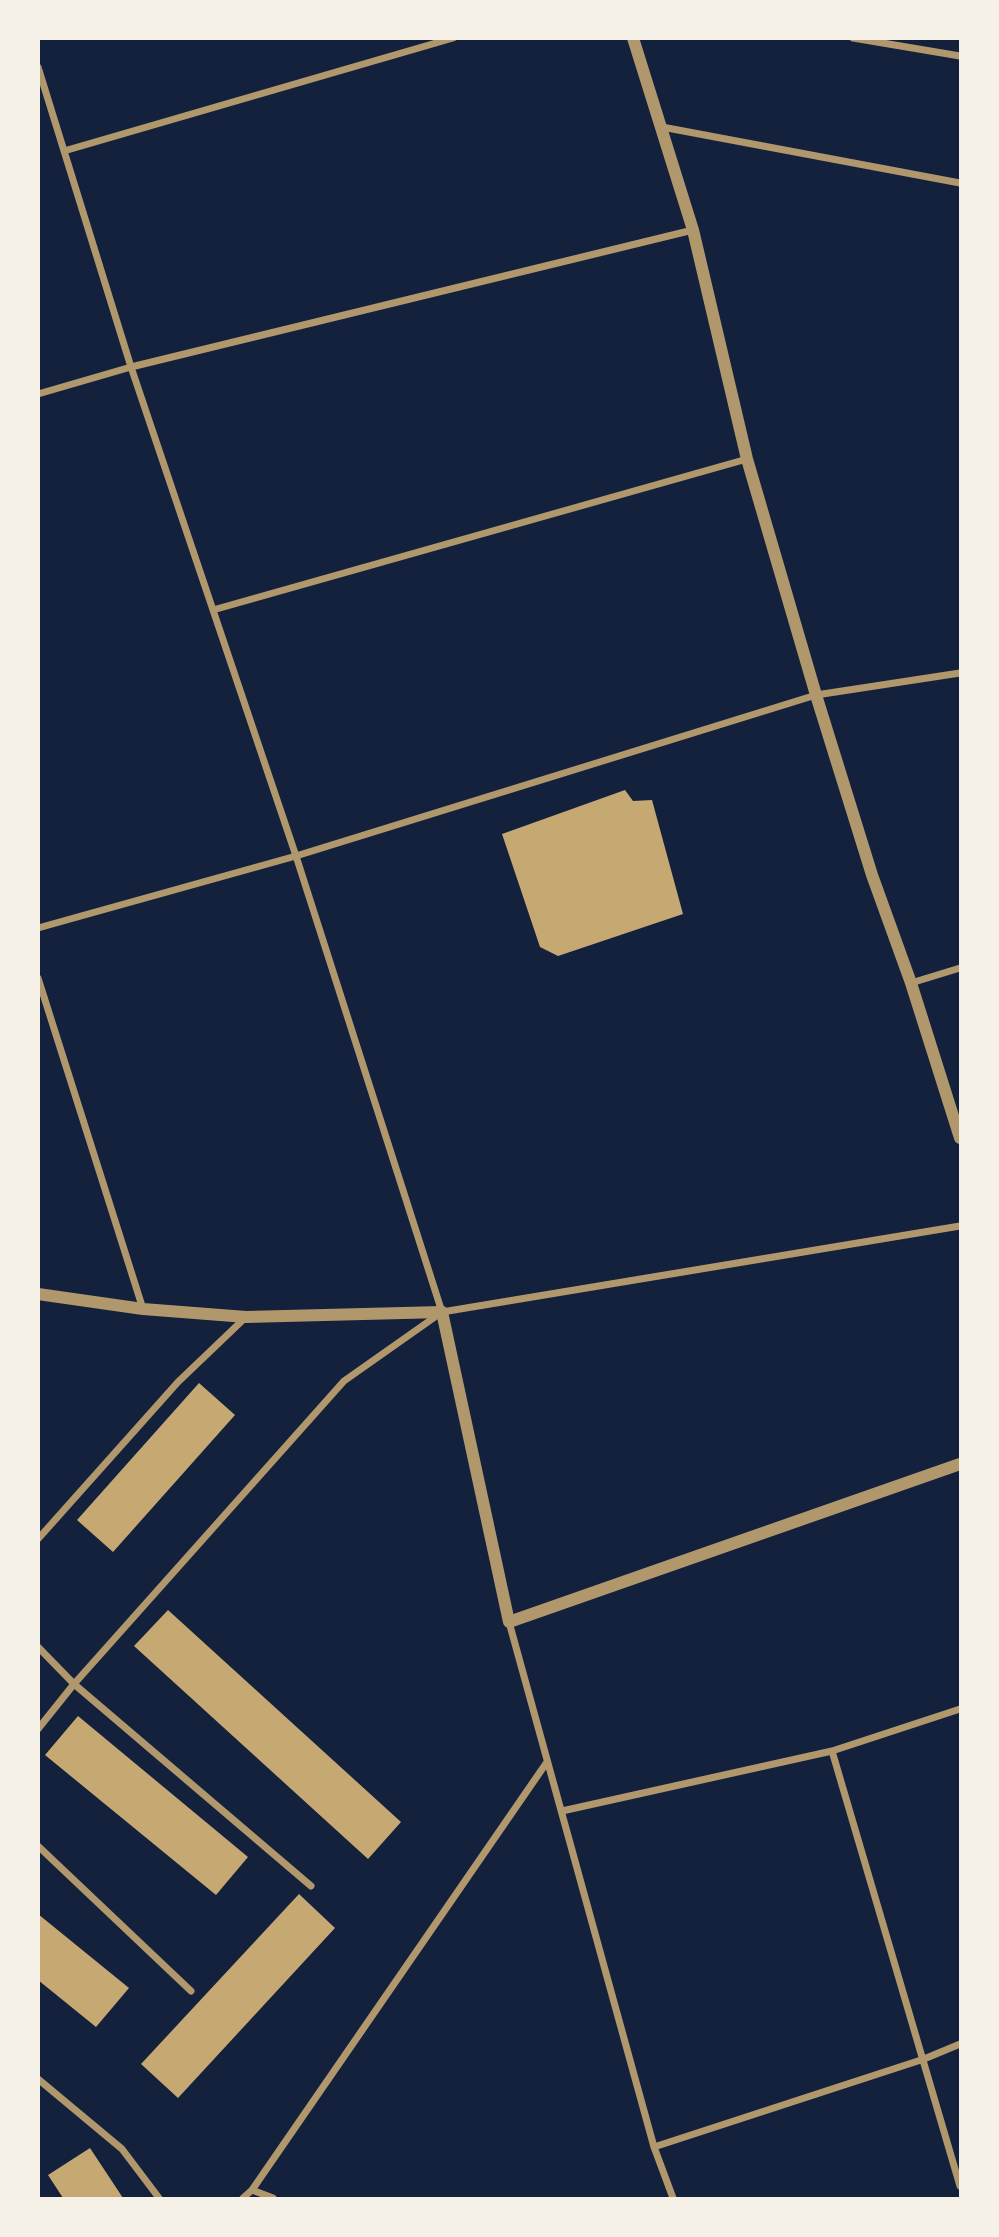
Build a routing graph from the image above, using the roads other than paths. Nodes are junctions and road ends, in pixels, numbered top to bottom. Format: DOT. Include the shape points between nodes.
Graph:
graph roads {
  1 [pos="453,38"];
  2 [pos="633,38"];
  3 [pos="853,38"];
  4 [pos="961,56"];
  5 [pos="38,67"];
  6 [pos="662,127"];
  7 [pos="64,151"];
  8 [pos="961,183"];
  9 [pos="693,230"];
  10 [pos="131,367"];
  11 [pos="38,394"];
  12 [pos="747,459"];
  13 [pos="213,610"];
  14 [pos="961,673"];
  15 [pos="816,695"];
  16 [pos="296,856"];
  17 [pos="38,928"];
  18 [pos="961,968"];
  19 [pos="38,978"];
  20 [pos="911,983"];
  21 [pos="961,1138"];
  22 [pos="961,1226"];
  23 [pos="38,1294"];
  24 [pos="143,1310"];
  25 [pos="442,1312"];
  26 [pos="246,1317"];
  27 [pos="961,1464"];
  28 [pos="38,1539"];
  29 [pos="509,1622"];
  30 [pos="38,1647"];
  31 [pos="74,1684"];
  32 [pos="961,1709"];
  33 [pos="38,1730"];
  34 [pos="832,1751"];
  35 [pos="547,1762"];
  36 [pos="562,1811"];
  37 [pos="38,1846"];
  38 [pos="311,1886"];
  39 [pos="191,1991"];
  40 [pos="961,2044"];
  41 [pos="924,2059"];
  42 [pos="38,2078"];
  43 [pos="654,2147"];
  44 [pos="961,2186"];
  45 [pos="252,2190"];
  46 [pos="159,2199"];
  47 [pos="243,2199"];
  48 [pos="273,2199"];
  49 [pos="673,2199"];
  1 -- 7 [label="street"];
  2 -- 6 [label="street"];
  3 -- 4 [label="street"];
  5 -- 7 [label="street"];
  6 -- 8 [label="street"];
  6 -- 9 [label="street"];
  7 -- 10 [label="street"];
  9 -- 10 [label="street"];
  9 -- 12 [label="street"];
  10 -- 11 [label="street"];
  10 -- 13 [label="street"];
  12 -- 13 [label="street"];
  12 -- 15 [label="street"];
  13 -- 16 [label="street"];
  14 -- 15 [label="street"];
  15 -- 16 [label="street"];
  15 -- 20 [label="street"];
  16 -- 17 [label="street"];
  16 -- 25 [label="street"];
  18 -- 20 [label="street"];
  19 -- 24 [label="street"];
  20 -- 21 [label="street"];
  22 -- 25 [label="street"];
  23 -- 24 [label="street"];
  24 -- 26 [label="street"];
  25 -- 26 [label="street"];
  25 -- 29 [label="street"];
  25 -- 31 [label="street" via="344,1381"];
  26 -- 28 [label="street" via="178,1382"];
  27 -- 29 [label="street"];
  29 -- 35 [label="street"];
  30 -- 31 [label="street"];
  31 -- 33 [label="street"];
  31 -- 38 [label="street"];
  32 -- 34 [label="street"];
  34 -- 36 [label="street"];
  34 -- 41 [label="street"];
  35 -- 36 [label="street"];
  35 -- 45 [label="street"];
  36 -- 43 [label="street"];
  37 -- 39 [label="street"];
  40 -- 41 [label="street"];
  41 -- 43 [label="street"];
  41 -- 44 [label="street"];
  42 -- 46 [label="street" via="122,2149"];
  43 -- 49 [label="street"];
  45 -- 47 [label="street"];
  45 -- 48 [label="street"];
}
